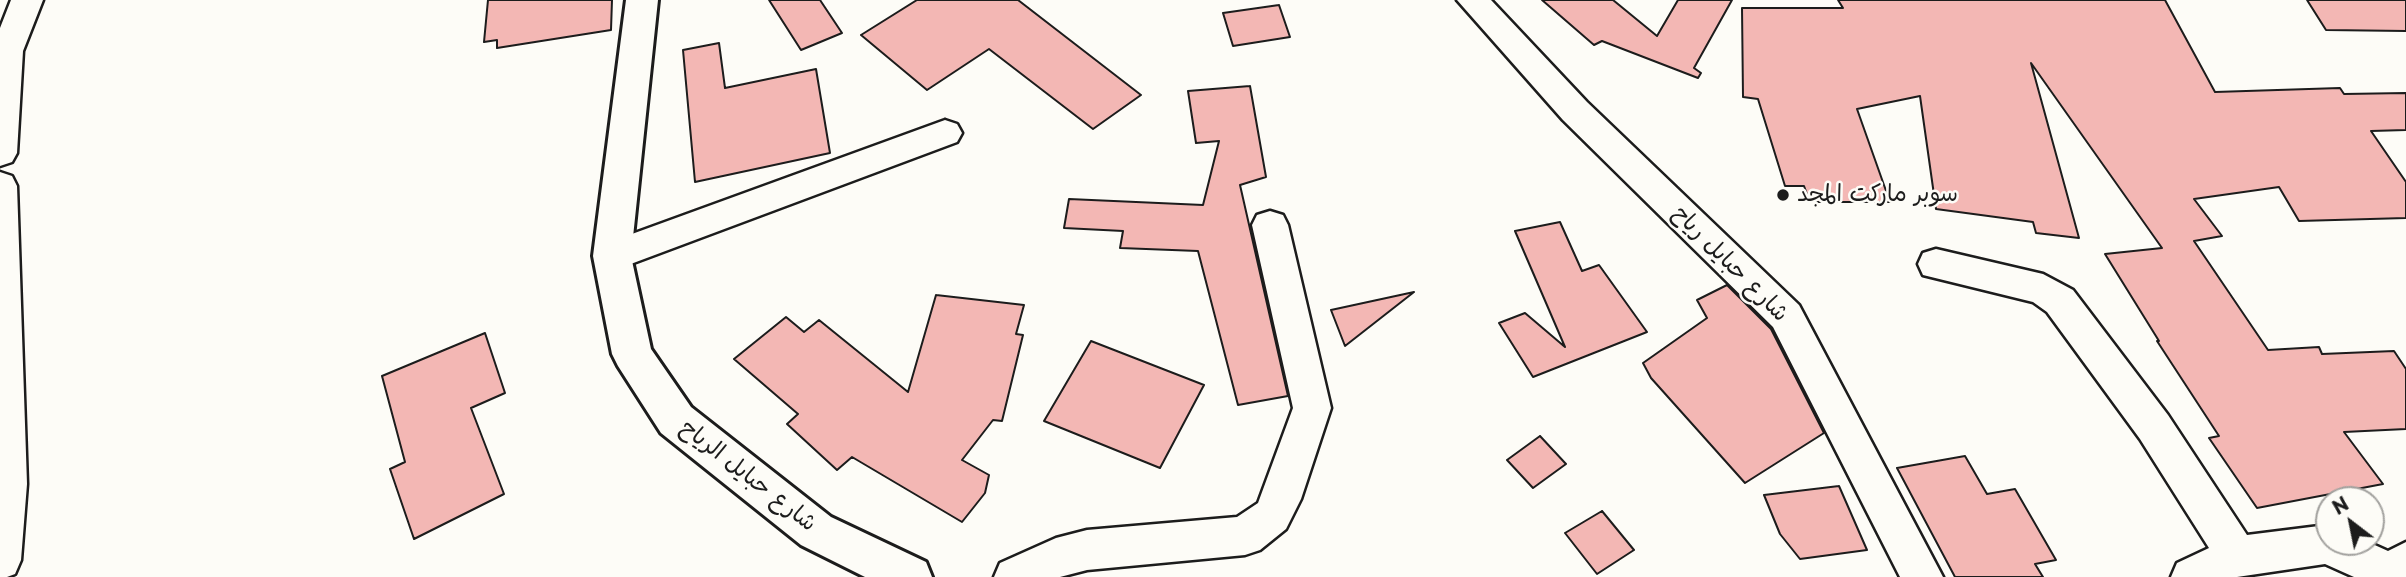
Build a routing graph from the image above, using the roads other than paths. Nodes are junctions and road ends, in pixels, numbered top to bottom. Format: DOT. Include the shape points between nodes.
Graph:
graph roads {
  1 [pos="27,0"];
  2 [pos="642,0"];
  3 [pos="1472,0"];
  4 [pos="945,133"];
  5 [pos="0,153"];
  6 [pos="0,186"];
  7 [pos="1270,225"];
  8 [pos="612,256"];
  9 [pos="1936,264"];
  10 [pos="2236,556"];
  11 [pos="0,560"];
  12 [pos="2398,571"];
  13 [pos="910,577"];
  14 [pos="1015,577"];
  15 [pos="1922,577"];
  16 [pos="2192,577"];
  1 -- 5 [label="street" via="7,51"];
  2 -- 8 [label="street, شارع حبايل الرياح"];
  3 -- 15 [label="street, شارع حبايل رياح" via="1575,111 1786,316"];
  4 -- 8 [label="street"];
  6 -- 11 [label="street" via="7,484"];
  7 -- 14 [label="street" via="1312,408 1272,516 1245,536 1087,550"];
  8 -- 13 [label="street, شارع حبايل الرياح" via="632,354 676,421 816,531"];
  9 -- 10 [label="street" via="2043,289 2060,301 2154,427"];
  10 -- 12 [label="street" via="2327,544"];
  10 -- 16 [label="street"];
}
